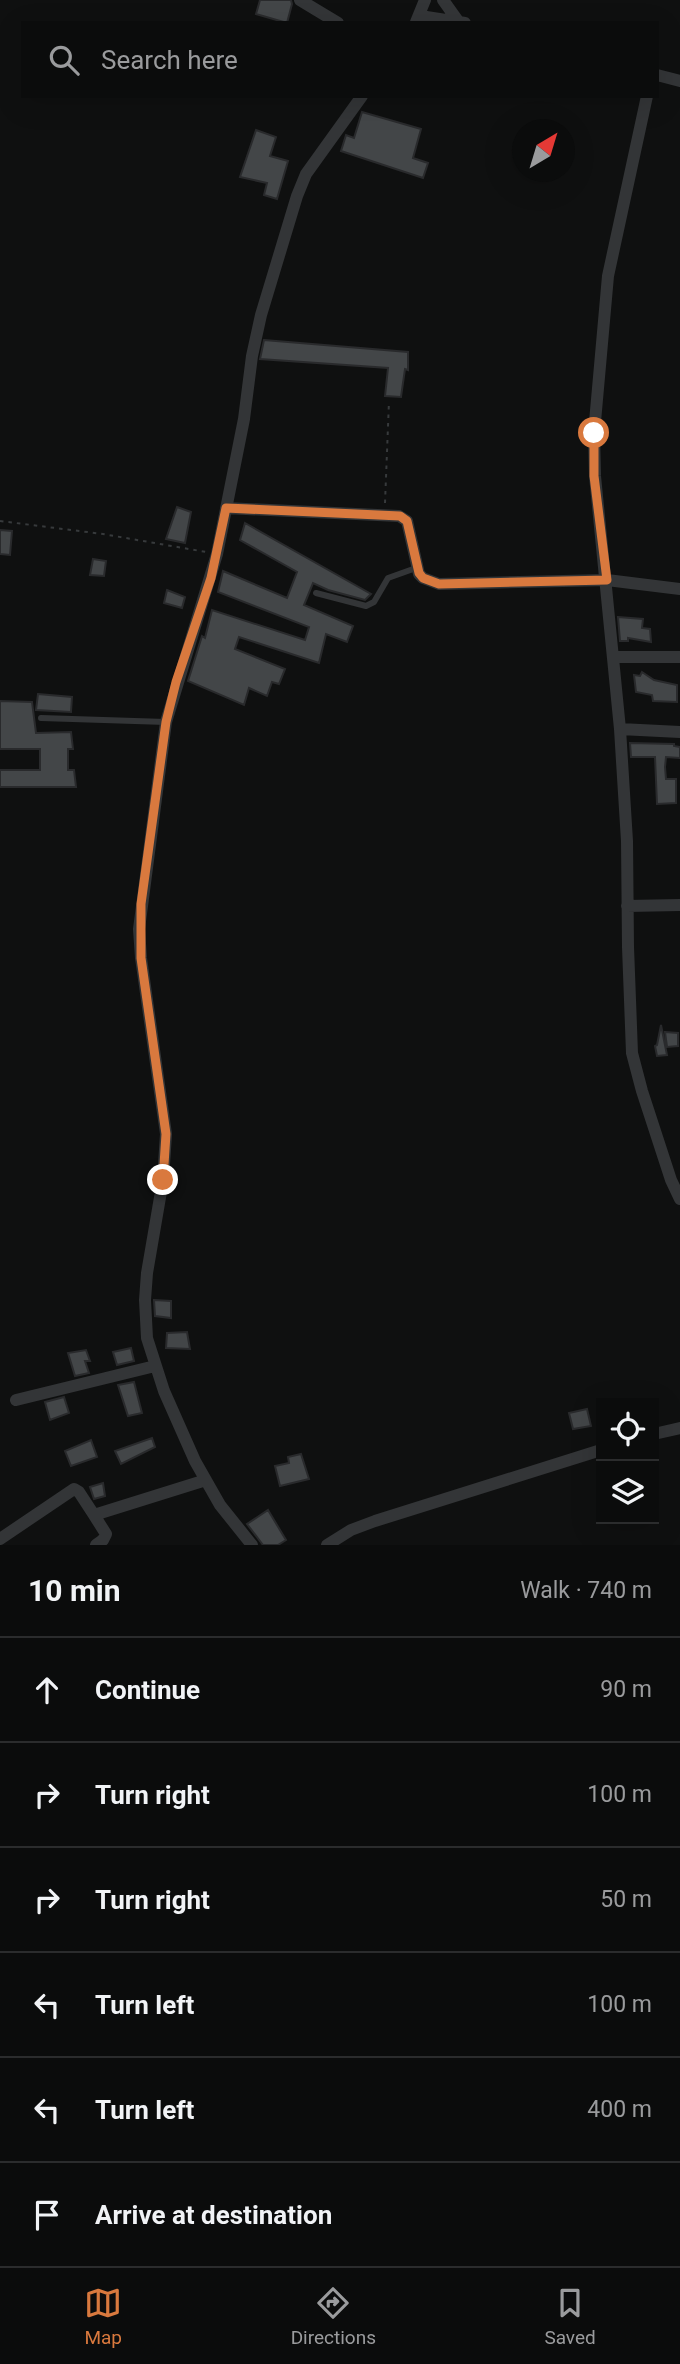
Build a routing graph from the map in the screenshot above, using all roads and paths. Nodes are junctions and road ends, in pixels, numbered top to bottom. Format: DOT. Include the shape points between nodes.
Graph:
graph roads {
  1 [pos="300,0"];
  2 [pos="425,0"];
  3 [pos="443,0"];
  4 [pos="418,20"];
  5 [pos="335,21"];
  6 [pos="440,21"];
  7 [pos="461,21"];
  8 [pos="659,76"];
  9 [pos="680,81"];
  10 [pos="361,98"];
  11 [pos="647,98"];
  12 [pos="388,401"];
  13 [pos="226,508"];
  14 [pos="387,514"];
  15 [pos="0,521"];
  16 [pos="217,554"];
  17 [pos="416,568"];
  18 [pos="607,580"];
  19 [pos="680,589"];
  20 [pos="316,593"];
  21 [pos="613,657"];
  22 [pos="680,657"];
  23 [pos="41,718"];
  24 [pos="166,722"];
  25 [pos="620,729"];
  26 [pos="680,732"];
  27 [pos="680,905"];
  28 [pos="627,906"];
  29 [pos="680,1199"];
  30 [pos="155,1366"];
  31 [pos="16,1400"];
  32 [pos="680,1428"];
  33 [pos="659,1433"];
  34 [pos="596,1452"];
  35 [pos="206,1480"];
  36 [pos="94,1515"];
  37 [pos="0,1539"];
  38 [pos="96,1545"];
  39 [pos="252,1545"];
  40 [pos="327,1545"];
  1 -- 5 [label="street"];
  2 -- 4 [label="street"];
  3 -- 7 [label="street"];
  4 -- 6 [label="street"];
  8 -- 9 [label="street"];
  10 -- 13 [label="street" via="317,157 297,196 261,315"];
  11 -- 18 [label="street" via="608,276 594,433 594,476"];
  12 -- 14 [label="path"];
  13 -- 14 [label="street"];
  13 -- 16 [label="street"];
  14 -- 17 [label="street" via="407,521"];
  15 -- 16 [label="path"];
  16 -- 24 [label="street"];
  17 -- 18 [label="street" via="423,578 451,585"];
  17 -- 20 [label="lane" via="388,578 374,602 366,606"];
  18 -- 19 [label="street"];
  18 -- 21 [label="street"];
  21 -- 22 [label="street"];
  21 -- 25 [label="street"];
  23 -- 24 [label="lane"];
  24 -- 30 [label="street" via="139,929 166,1134 145,1300 147,1338"];
  25 -- 26 [label="street"];
  25 -- 28 [label="street"];
  27 -- 28 [label="street"];
  28 -- 29 [label="street" via="632,1054"];
  30 -- 31 [label="street"];
  30 -- 35 [label="street"];
  32 -- 33 [label="street"];
  34 -- 40 [label="street" via="375,1521"];
  35 -- 36 [label="street"];
  35 -- 39 [label="street"];
  36 -- 37 [label="street" via="74,1489"];
  36 -- 38 [label="street" via="106,1534"];
}
